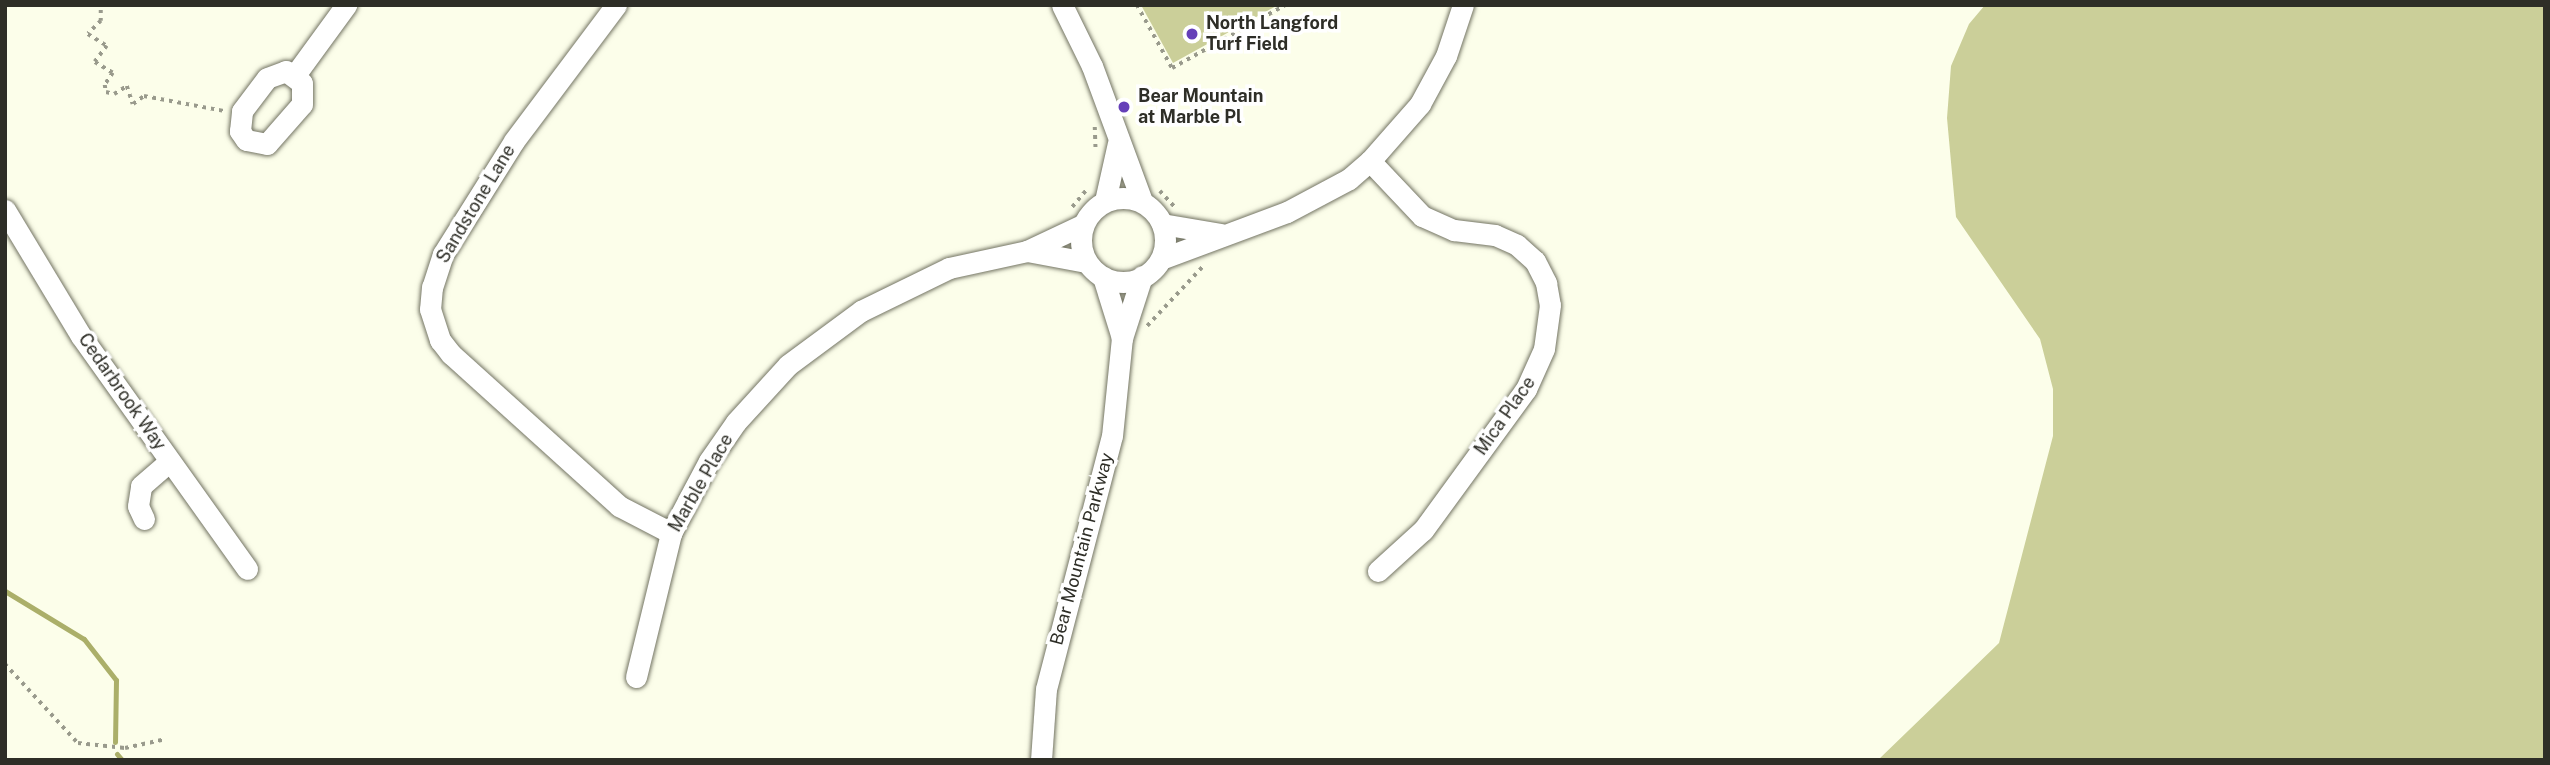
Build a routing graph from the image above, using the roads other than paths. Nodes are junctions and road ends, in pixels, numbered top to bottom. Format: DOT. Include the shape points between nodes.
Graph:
graph roads {
  1 [pos="346,5"];
  2 [pos="616,5"];
  3 [pos="1062,5"];
  4 [pos="1463,5"];
  5 [pos="295,75"];
  6 [pos="1118,143"];
  7 [pos="1370,161"];
  8 [pos="1105,201"];
  9 [pos="1142,201"];
  10 [pos="5,210"];
  11 [pos="1162,224"];
  12 [pos="1082,225"];
  13 [pos="1221,234"];
  14 [pos="1027,251"];
  15 [pos="1161,259"];
  16 [pos="1086,262"];
  17 [pos="1142,276"];
  18 [pos="1103,277"];
  19 [pos="1122,338"];
  20 [pos="170,461"];
  21 [pos="144,519"];
  22 [pos="671,533"];
  23 [pos="247,569"];
  24 [pos="1378,571"];
  25 [pos="636,677"];
  26 [pos="1041,760"];
  1 -- 5 [label="street"];
  2 -- 22 [label="street, Sandstone Lane" via="514,141 443,254 430,309 440,340 451,354 619,506"];
  3 -- 6 [label="street" via="1092,66"];
  4 -- 7 [label="street" via="1446,56 1420,104"];
  6 -- 8 [label="street"];
  6 -- 9 [label="street"];
  7 -- 13 [label="street" via="1349,179 1287,212"];
  7 -- 24 [label="street, Mica Place" via="1409,205 1435,224 1495,235 1517,245 1535,261 1550,306 1544,349 1526,389 1423,530"];
  8 -- 9 [label="street"];
  8 -- 12 [label="street"];
  9 -- 11 [label="street"];
  10 -- 20 [label="street, Cedarbrook Way" via="81,336"];
  11 -- 13 [label="street"];
  11 -- 15 [label="street" via="1166,242"];
  12 -- 14 [label="street, Marble Place"];
  12 -- 16 [label="street"];
  13 -- 15 [label="street"];
  14 -- 16 [label="street, Marble Place"];
  14 -- 22 [label="street, Marble Place" via="921,280 861,311 808,348 736,422 709,461"];
  15 -- 17 [label="street"];
  16 -- 18 [label="street"];
  17 -- 18 [label="street" via="1131,281"];
  17 -- 19 [label="street, Bear Mountain Parkway"];
  18 -- 19 [label="street, Bear Mountain Parkway"];
  19 -- 26 [label="street, Bear Mountain Parkway" via="1116,416 1046,689"];
  20 -- 21 [label="street" via="141,486 138,506"];
  20 -- 23 [label="street, Cedarbrook Way"];
  22 -- 25 [label="street, Marble Place"];
}
